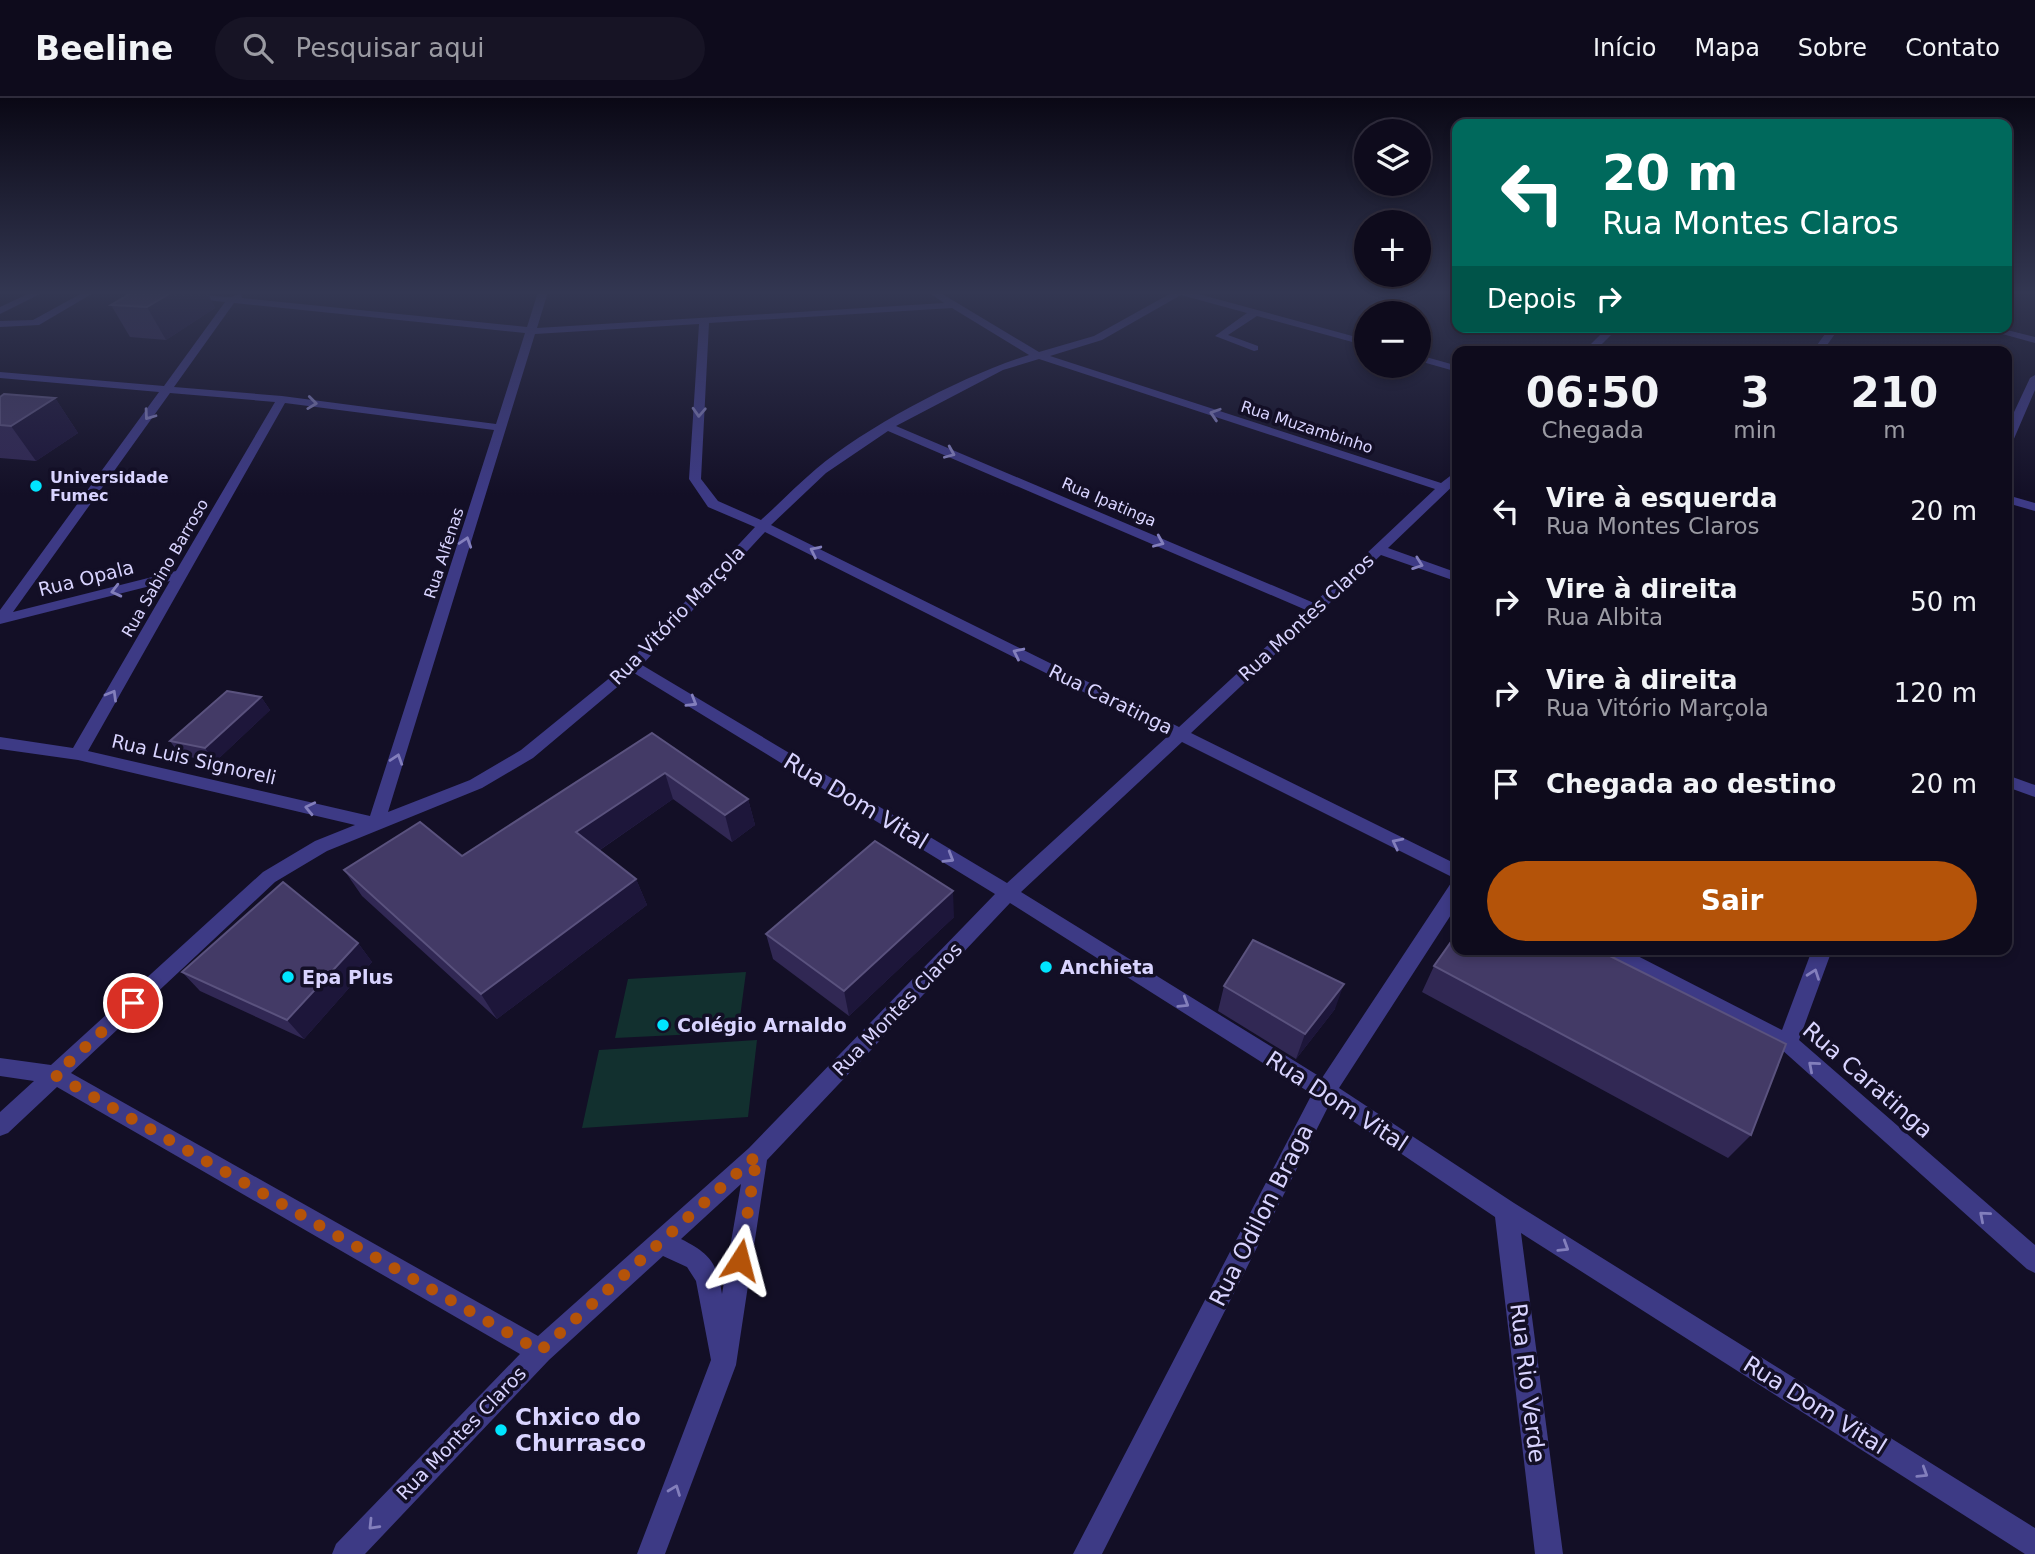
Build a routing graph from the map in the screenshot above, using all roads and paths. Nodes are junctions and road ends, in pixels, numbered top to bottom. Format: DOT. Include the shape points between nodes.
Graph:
graph roads {
  1 [pos="189,360"];
  2 [pos="524,360"];
  3 [pos="702,360"];
  4 [pos="1022,360"];
  5 [pos="1051,360"];
  6 [pos="1431,361"];
  7 [pos="1452,367"];
  8 [pos="0,375"];
  9 [pos="2035,378"];
  10 [pos="167,391"];
  11 [pos="282,399"];
  12 [pos="887,426"];
  13 [pos="502,428"];
  14 [pos="2012,430"];
  15 [pos="1452,480"];
  16 [pos="1443,488"];
  17 [pos="2012,500"];
  18 [pos="2035,506"];
  19 [pos="763,526"];
  20 [pos="1378,549"];
  21 [pos="182,574"];
  22 [pos="1452,576"];
  23 [pos="1316,609"];
  24 [pos="0,620"];
  25 [pos="633,666"];
  26 [pos="1182,734"];
  27 [pos="0,743"];
  28 [pos="78,754"];
  29 [pos="2012,783"];
  30 [pos="2035,792"];
  31 [pos="376,824"];
  32 [pos="1452,870"];
  33 [pos="1008,893"];
  34 [pos="1452,897"];
  35 [pos="1618,955"];
  36 [pos="1820,955"];
  37 [pos="1788,1043"];
  38 [pos="0,1067"];
  39 [pos="55,1075"];
  40 [pos="1325,1091"];
  41 [pos="0,1126"];
  42 [pos="757,1155"];
  43 [pos="1506,1211"];
  44 [pos="661,1242"];
  45 [pos="2035,1262"];
  46 [pos="540,1351"];
  47 [pos="723,1365"];
  48 [pos="2035,1544"];
  49 [pos="346,1554"];
  50 [pos="651,1554"];
  51 [pos="1087,1554"];
  52 [pos="1549,1554"];
  1 -- 10 [label="street"];
  2 -- 13 [label="street, Rua Alfenas"];
  3 -- 19 [label="street, Rua Caratinga, one-way" via="695,479 713,504"];
  4 -- 12 [label="street, Rua Vitório Marçola"];
  16 -- 5 [label="street, Rua Muzambinho, one-way"];
  6 -- 7 [label="street"];
  8 -- 10 [label="street"];
  9 -- 14 [label="street"];
  10 -- 11 [label="street"];
  10 -- 24 [label="street, one-way"];
  11 -- 13 [label="street, one-way"];
  11 -- 21 [label="street, Rua Sabino Barroso"];
  12 -- 19 [label="street, Rua Vitório Marçola" via="822,470"];
  12 -- 23 [label="street, Rua Ipatinga, one-way"];
  31 -- 13 [label="street, Rua Alfenas, one-way"];
  15 -- 16 [label="street, Rua Montes Claros"];
  16 -- 20 [label="street, Rua Montes Claros"];
  17 -- 18 [label="street"];
  19 -- 25 [label="street, Rua Vitório Marçola"];
  26 -- 19 [label="street, Rua Caratinga, one-way"];
  20 -- 22 [label="street, one-way"];
  20 -- 23 [label="street, Rua Montes Claros"];
  21 -- 24 [label="street, Rua Opala, one-way"];
  28 -- 21 [label="street, Rua Sabino Barroso, one-way"];
  23 -- 26 [label="street, Rua Montes Claros"];
  25 -- 31 [label="street, Rua Vitório Marçola" via="527,754 477,784"];
  25 -- 33 [label="street, Rua Dom Vital, one-way"];
  32 -- 26 [label="street, Rua Caratinga, one-way"];
  26 -- 33 [label="street, Rua Montes Claros"];
  27 -- 28 [label="street, Rua Luis Signoreli"];
  31 -- 28 [label="street, Rua Luis Signoreli, one-way"];
  29 -- 30 [label="street"];
  31 -- 39 [label="street, Rua Vitório Marçola" via="321,846 269,877"];
  33 -- 40 [label="street, Rua Dom Vital, one-way"];
  33 -- 42 [label="street, Rua Montes Claros"];
  34 -- 40 [label="street, Rua Odilon Braga"];
  35 -- 37 [label="street, Rua Caratinga"];
  37 -- 36 [label="street, one-way"];
  45 -- 37 [label="street, Rua Caratinga, one-way"];
  38 -- 39 [label="street"];
  39 -- 41 [label="street, Rua Vitório Marçola"];
  39 -- 46 [label="street"];
  40 -- 43 [label="street, Rua Dom Vital"];
  40 -- 51 [label="street, Rua Odilon Braga"];
  42 -- 44 [label="street, Rua Montes Claros"];
  42 -- 47 [label="street"];
  43 -- 48 [label="street, Rua Dom Vital, one-way"];
  43 -- 52 [label="street, Rua Rio Verde"];
  44 -- 46 [label="street, Rua Montes Claros"];
  44 -- 47 [label="street" via="695,1259 707,1276"];
  46 -- 49 [label="street, Rua Montes Claros, one-way"];
  50 -- 47 [label="street, one-way"];
}
